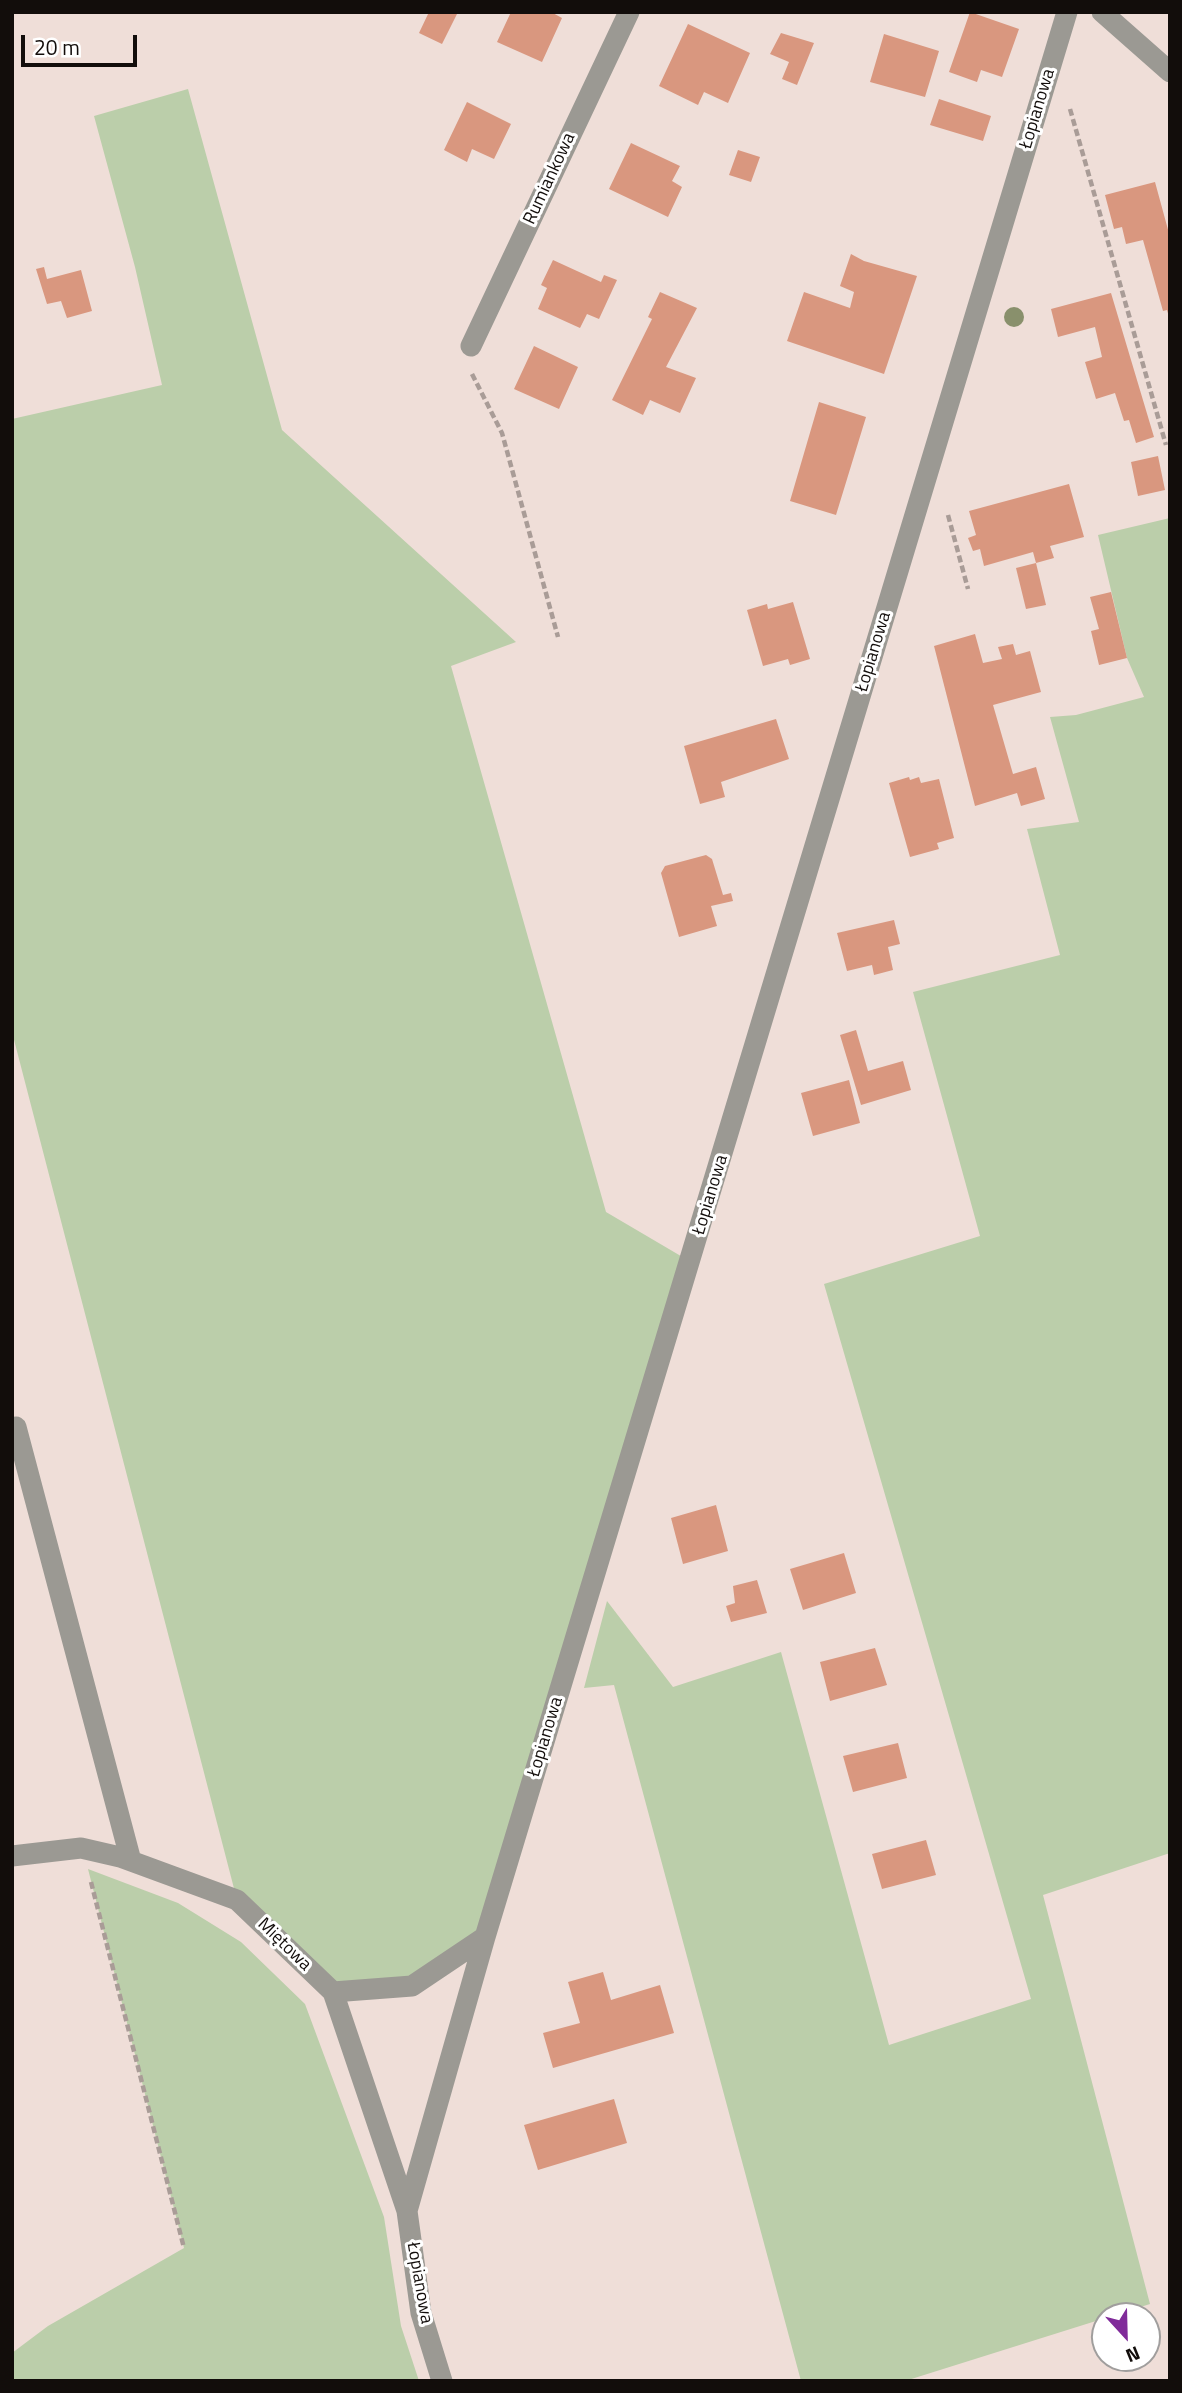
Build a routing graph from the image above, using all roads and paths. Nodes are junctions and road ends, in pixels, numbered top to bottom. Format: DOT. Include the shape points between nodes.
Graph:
graph roads {
  1 [pos="629,12"];
  2 [pos="1066,12"];
  3 [pos="1102,12"];
  4 [pos="1170,72"];
  5 [pos="1069,105"];
  6 [pos="471,346"];
  7 [pos="1166,444"];
  8 [pos="929,467"];
  9 [pos="968,589"];
  10 [pos="558,636"];
  11 [pos="16,1427"];
  12 [pos="81,1848"];
  13 [pos="12,1856"];
  14 [pos="131,1861"];
  15 [pos="485,1937"];
  16 [pos="333,1992"];
  17 [pos="407,2211"];
  18 [pos="184,2248"];
  19 [pos="442,2381"];
  1 -- 6 [label="street, Rumiankowa"];
  2 -- 8 [label="street, Łopianowa"];
  3 -- 4 [label="street"];
  5 -- 7 [label="path"];
  6 -- 10 [label="path" via="472,374 502,433"];
  8 -- 9 [label="path" via="938,478"];
  8 -- 15 [label="street, Łopianowa"];
  11 -- 14 [label="street"];
  12 -- 13 [label="street, Miętowa"];
  12 -- 14 [label="street, Miętowa"];
  12 -- 18 [label="path"];
  14 -- 16 [label="street, Miętowa" via="237,1900"];
  15 -- 16 [label="street" via="412,1986"];
  15 -- 17 [label="street, Łopianowa"];
  16 -- 17 [label="street, Miętowa"];
  17 -- 19 [label="street, Łopianowa" via="421,2313"];
}
